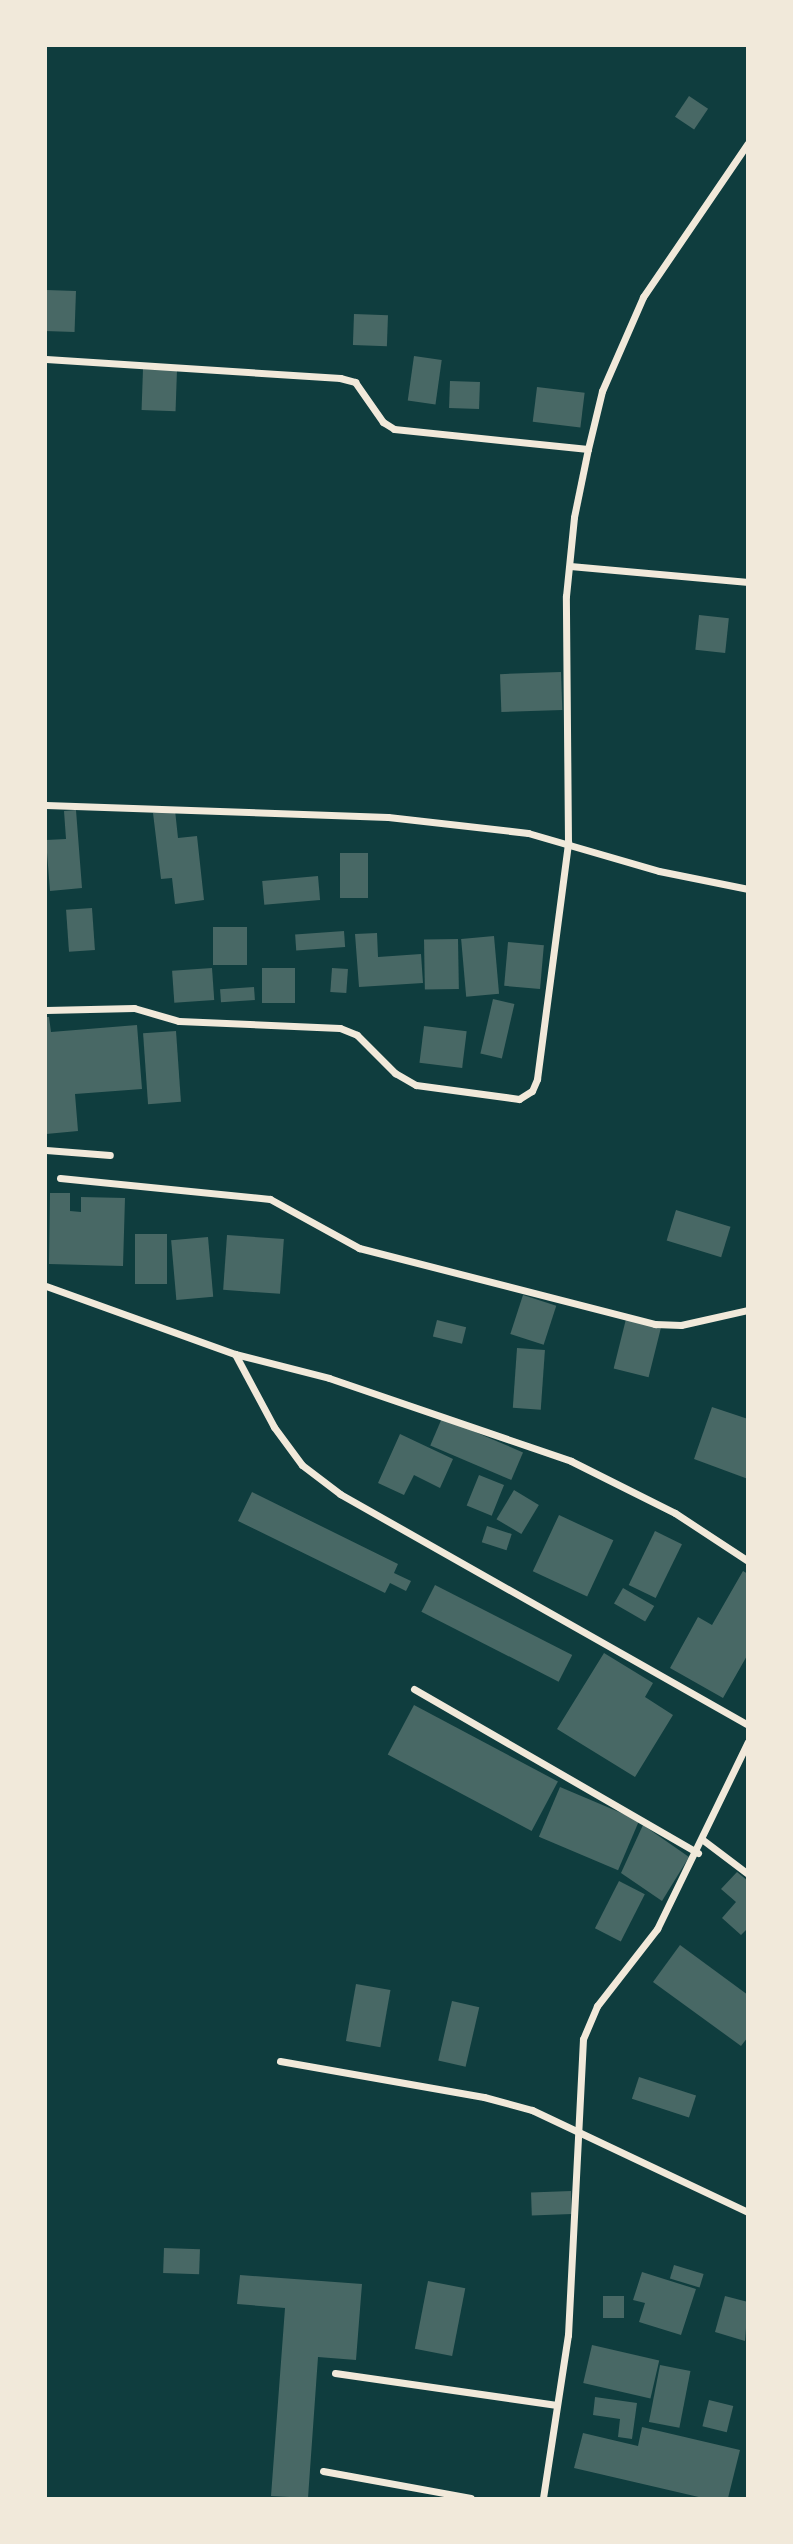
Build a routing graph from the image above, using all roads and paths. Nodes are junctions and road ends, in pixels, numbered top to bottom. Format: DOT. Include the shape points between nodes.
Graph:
graph roads {
  1 [pos="747,143"];
  2 [pos="46,359"];
  3 [pos="588,449"];
  4 [pos="570,566"];
  5 [pos="747,582"];
  6 [pos="46,805"];
  7 [pos="568,842"];
  8 [pos="747,889"];
  9 [pos="46,1010"];
  10 [pos="46,1150"];
  11 [pos="110,1155"];
  12 [pos="60,1178"];
  13 [pos="46,1286"];
  14 [pos="747,1310"];
  15 [pos="235,1354"];
  16 [pos="747,1561"];
  17 [pos="414,1689"];
  18 [pos="747,1725"];
  19 [pos="747,1742"];
  20 [pos="703,1840"];
  21 [pos="698,1853"];
  22 [pos="747,1874"];
  23 [pos="279,2061"];
  24 [pos="581,2130"];
  25 [pos="747,2212"];
  26 [pos="335,2373"];
  27 [pos="557,2405"];
  28 [pos="323,2471"];
  29 [pos="471,2498"];
  30 [pos="542,2498"];
  1 -- 3 [label="street" via="643,297 602,391"];
  2 -- 3 [label="street" via="340,378 355,382 383,422 394,429"];
  3 -- 4 [label="street"];
  4 -- 5 [label="street"];
  4 -- 7 [label="street"];
  6 -- 7 [label="street" via="388,817"];
  7 -- 8 [label="street" via="659,871"];
  7 -- 9 [label="street" via="537,1080 532,1091 519,1099 416,1085 395,1073 357,1035 340,1028 179,1021 134,1009"];
  10 -- 11 [label="street"];
  12 -- 14 [label="street" via="270,1199 359,1248 655,1324 681,1325"];
  13 -- 15 [label="street"];
  15 -- 16 [label="street" via="329,1378 570,1461 675,1513"];
  15 -- 18 [label="street" via="274,1427 302,1465 341,1494"];
  17 -- 21 [label="street"];
  19 -- 20 [label="street"];
  20 -- 21 [label="street"];
  20 -- 22 [label="street"];
  21 -- 24 [label="street" via="657,1929 597,2006 583,2039"];
  23 -- 24 [label="street" via="400,2086 484,2097"];
  24 -- 25 [label="street"];
  24 -- 27 [label="street" via="568,2335"];
  26 -- 27 [label="street"];
  27 -- 30 [label="street"];
  28 -- 29 [label="street"];
}
